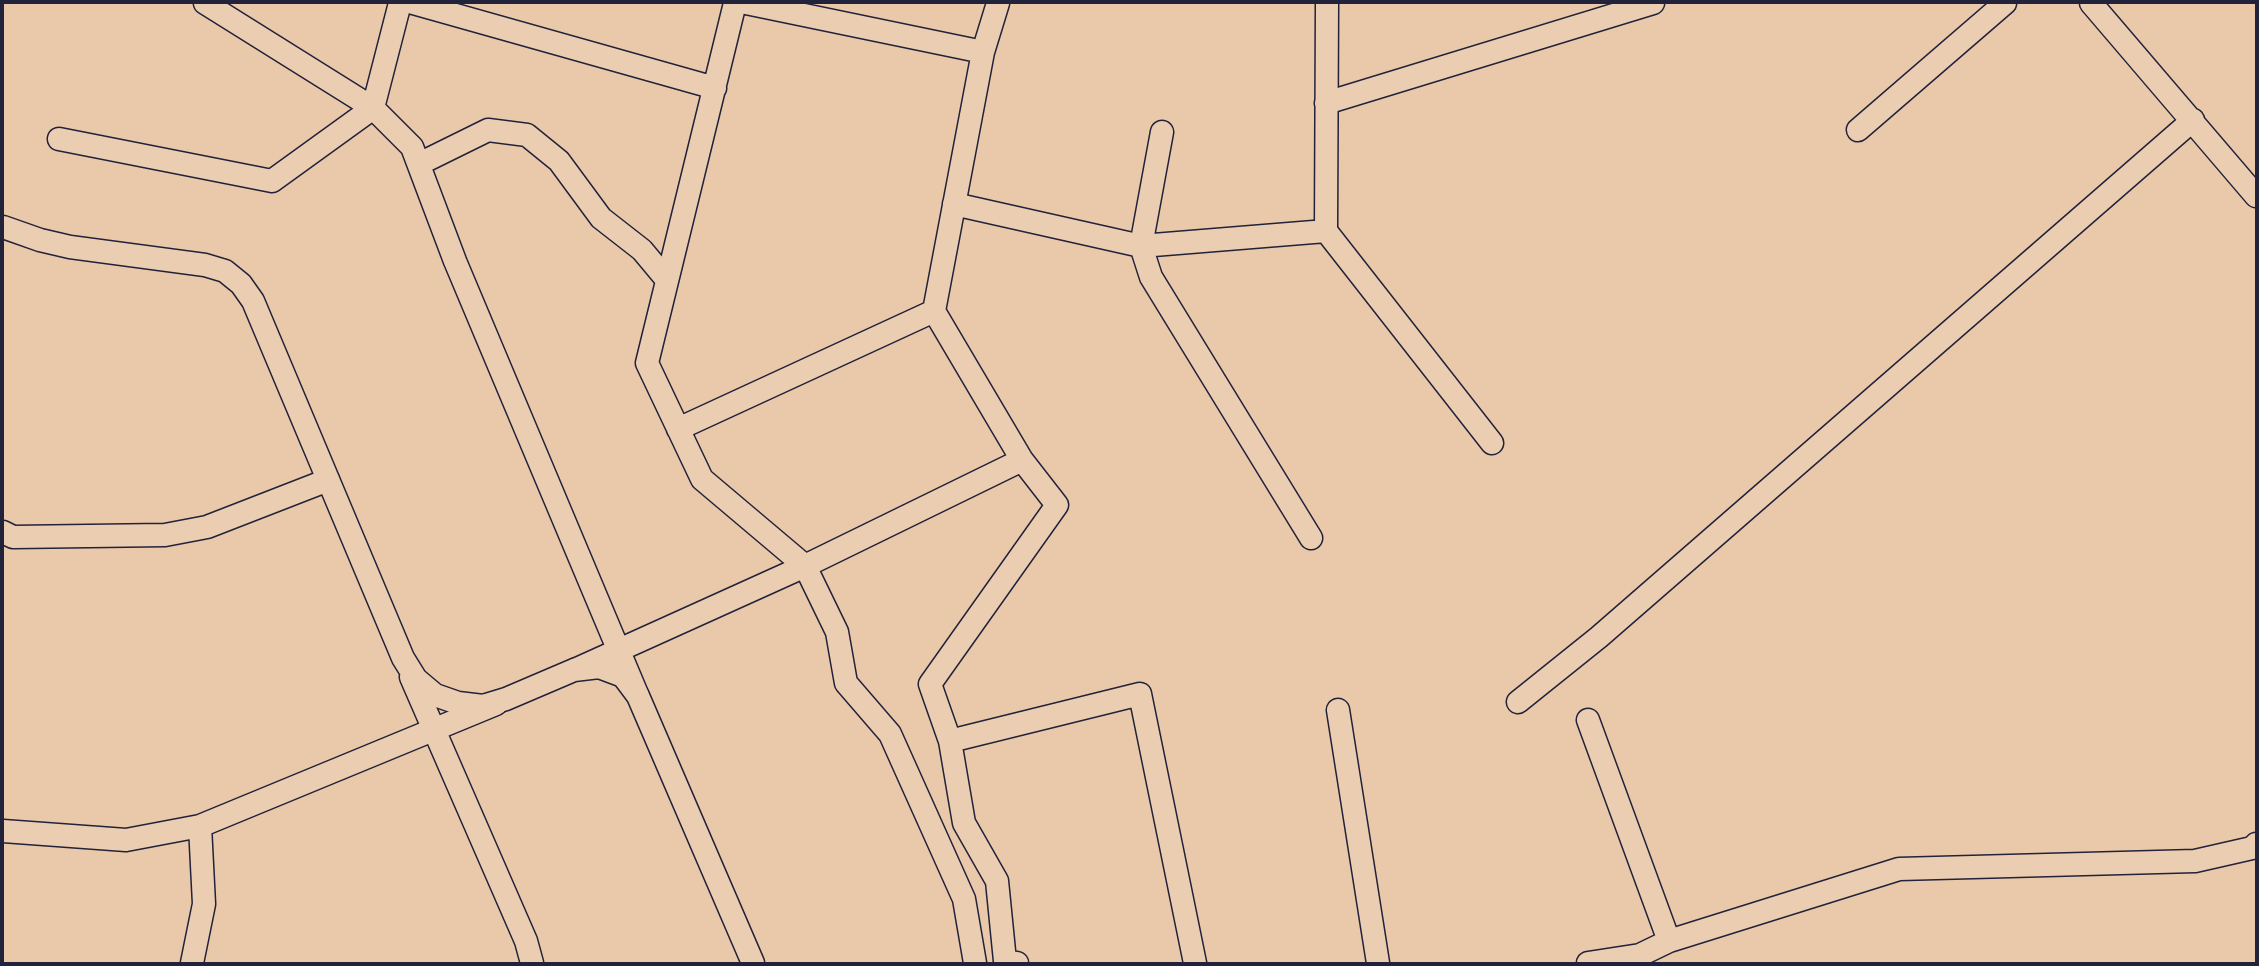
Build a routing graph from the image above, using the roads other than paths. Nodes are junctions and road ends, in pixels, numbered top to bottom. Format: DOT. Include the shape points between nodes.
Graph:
graph roads {
  1 [pos="205,3"];
  2 [pos="400,3"];
  3 [pos="413,3"];
  4 [pos="735,3"];
  5 [pos="746,3"];
  6 [pos="998,3"];
  7 [pos="1327,3"];
  8 [pos="1652,3"];
  9 [pos="2005,3"];
  10 [pos="2091,3"];
  11 [pos="983,52"];
  12 [pos="714,88"];
  13 [pos="1326,103"];
  14 [pos="373,108"];
  15 [pos="2193,120"];
  16 [pos="1858,130"];
  17 [pos="1162,132"];
  18 [pos="59,140"];
  19 [pos="419,164"];
  20 [pos="2256,196"];
  21 [pos="954,204"];
  22 [pos="3,227"];
  23 [pos="1326,231"];
  24 [pos="1140,246"];
  25 [pos="667,280"];
  26 [pos="934,311"];
  27 [pos="678,428"];
  28 [pos="1492,443"];
  29 [pos="1022,460"];
  30 [pos="328,480"];
  31 [pos="3,532"];
  32 [pos="1311,538"];
  33 [pos="805,566"];
  34 [pos="620,651"];
  35 [pos="403,658"];
  36 [pos="574,670"];
  37 [pos="638,696"];
  38 [pos="506,700"];
  39 [pos="1518,702"];
  40 [pos="1338,710"];
  41 [pos="1588,720"];
  42 [pos="434,730"];
  43 [pos="950,740"];
  44 [pos="200,826"];
  45 [pos="3,831"];
  46 [pos="2256,844"];
  47 [pos="1669,941"];
  48 [pos="1643,959"];
  49 [pos="192,963"];
  50 [pos="532,963"];
  51 [pos="753,963"];
  52 [pos="975,963"];
  53 [pos="1017,963"];
  54 [pos="1195,963"];
  55 [pos="1378,963"];
  56 [pos="1588,963"];
  1 -- 14 [label="street"];
  2 -- 14 [label="street"];
  3 -- 12 [label="street"];
  4 -- 12 [label="street"];
  5 -- 11 [label="street"];
  6 -- 11 [label="street"];
  7 -- 13 [label="street"];
  8 -- 13 [label="street"];
  9 -- 16 [label="street"];
  10 -- 15 [label="street"];
  11 -- 21 [label="street"];
  12 -- 25 [label="street"];
  13 -- 23 [label="street"];
  14 -- 18 [label="street" via="272,181"];
  14 -- 19 [label="street" via="412,147"];
  15 -- 20 [label="street"];
  15 -- 39 [label="street" via="1599,637"];
  17 -- 24 [label="street"];
  19 -- 25 [label="street" via="488,130 528,135 559,161 601,218 642,250"];
  19 -- 34 [label="street" via="455,261"];
  21 -- 24 [label="street"];
  21 -- 26 [label="street"];
  22 -- 30 [label="street" via="70,247 205,265 225,271 241,284 253,302"];
  23 -- 24 [label="street"];
  23 -- 28 [label="street"];
  24 -- 32 [label="street" via="1151,278"];
  25 -- 27 [label="street" via="647,364"];
  26 -- 27 [label="street"];
  26 -- 29 [label="street"];
  27 -- 33 [label="street" via="702,479"];
  29 -- 33 [label="street"];
  29 -- 43 [label="street" via="1057,505 930,684"];
  30 -- 31 [label="street" via="207,527 165,535 13,537"];
  30 -- 35 [label="street"];
  33 -- 34 [label="street"];
  33 -- 52 [label="street" via="837,632 846,683 890,734 964,899"];
  34 -- 36 [label="street"];
  34 -- 37 [label="street"];
  35 -- 38 [label="street" via="416,678 435,695 458,704 483,706"];
  35 -- 42 [label="street"];
  36 -- 37 [label="street" via="599,667 622,676"];
  36 -- 38 [label="street"];
  37 -- 51 [label="street"];
  38 -- 42 [label="street"];
  40 -- 55 [label="street"];
  41 -- 47 [label="street"];
  42 -- 44 [label="street"];
  42 -- 50 [label="street" via="526,941"];
  43 -- 53 [label="street" via="964,823 997,881 1005,961"];
  43 -- 54 [label="street" via="1140,694"];
  44 -- 45 [label="street" via="126,840"];
  44 -- 49 [label="street" via="204,904"];
  46 -- 47 [label="street" via="2252,848 2195,861 1899,869"];
  47 -- 48 [label="street"];
  48 -- 56 [label="street"];
}
